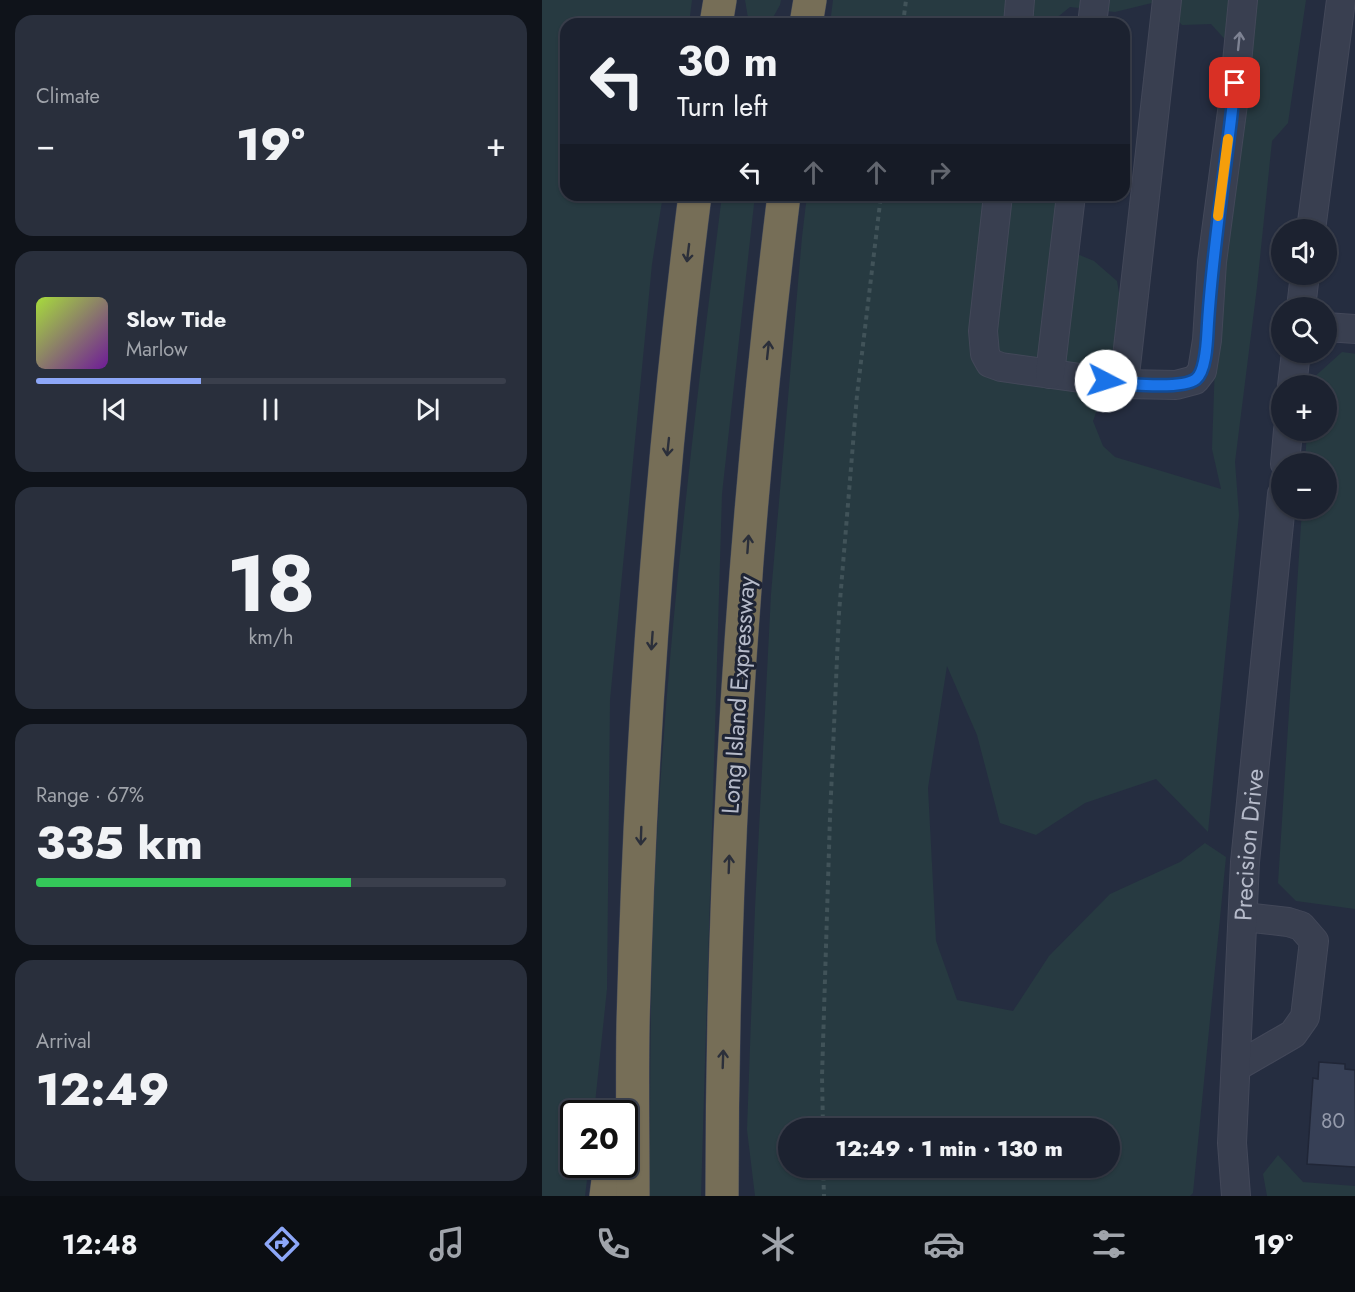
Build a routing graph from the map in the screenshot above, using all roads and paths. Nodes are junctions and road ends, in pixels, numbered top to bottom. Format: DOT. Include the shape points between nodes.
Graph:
graph roads {
  1 [pos="720,0"];
  2 [pos="810,0"];
  3 [pos="906,0"];
  4 [pos="1020,0"];
  5 [pos="1095,0"];
  6 [pos="1167,0"];
  7 [pos="1243,0"];
  8 [pos="1341,0"];
  9 [pos="717,18"];
  10 [pos="807,18"];
  11 [pos="904,18"];
  12 [pos="1018,18"];
  13 [pos="1093,18"];
  14 [pos="694,201"];
  15 [pos="783,201"];
  16 [pos="880,201"];
  17 [pos="997,201"];
  18 [pos="1071,201"];
  19 [pos="1312,219"];
  20 [pos="1337,328"];
  21 [pos="1355,329"];
  22 [pos="1050,374"];
  23 [pos="1124,384"];
  24 [pos="1279,519"];
  25 [pos="1244,917"];
  26 [pos="634,1026"];
  27 [pos="1236,1067"];
  28 [pos="621,1100"];
  29 [pos="722,1118"];
  30 [pos="822,1118"];
  31 [pos="609,1178"];
  32 [pos="823,1178"];
  33 [pos="606,1196"];
  34 [pos="633,1196"];
  35 [pos="722,1196"];
  36 [pos="737,1196"];
  37 [pos="824,1196"];
  38 [pos="1235,1196"];
  1 -- 9 [label="highway"];
  2 -- 10 [label="highway"];
  3 -- 11 [label="path"];
  4 -- 12 [label="street"];
  5 -- 13 [label="street"];
  6 -- 23 [label="street"];
  23 -- 7 [label="street, one-way" via="1176,386 1195,380 1202,371"];
  8 -- 19 [label="street"];
  14 -- 26 [label="highway, one-way" via="660,530 643,773"];
  29 -- 15 [label="highway, Long Island Expressway, one-way" via="731,777 749,537"];
  16 -- 30 [label="path" via="857,395 839,613"];
  17 -- 22 [label="street" via="983,331 985,354 990,363 1001,368"];
  18 -- 22 [label="street"];
  20 -- 21 [label="street"];
  22 -- 23 [label="street"];
  24 -- 25 [label="street, Precision Drive" via="1252,782"];
  25 -- 27 [label="street, Precision Drive"];
  25 -- 27 [label="street" via="1301,926 1314,942 1305,1017 1294,1034"];
  26 -- 28 [label="highway"];
  26 -- 34 [label="highway"];
  27 -- 38 [label="street, Precision Drive" via="1232,1143"];
  29 -- 35 [label="highway, Long Island Expressway"];
  29 -- 36 [label="highway"];
  31 -- 33 [label="highway"];
  32 -- 37 [label="path"];
}
